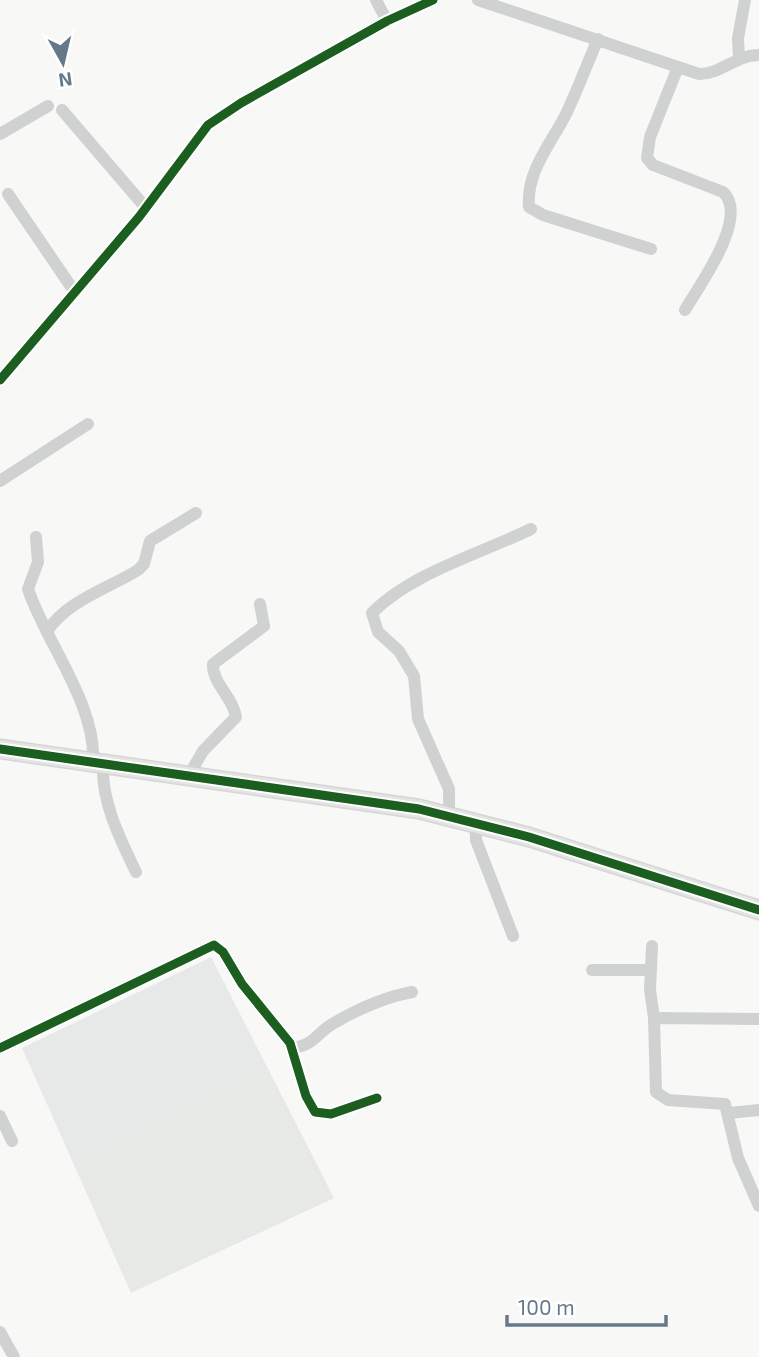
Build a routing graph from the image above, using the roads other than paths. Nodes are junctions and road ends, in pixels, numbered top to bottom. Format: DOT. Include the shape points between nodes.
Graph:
graph roads {
  1 [pos="376,0"];
  2 [pos="433,0"];
  3 [pos="478,0"];
  4 [pos="745,0"];
  5 [pos="387,21"];
  6 [pos="598,39"];
  7 [pos="759,55"];
  8 [pos="739,58"];
  9 [pos="678,67"];
  10 [pos="48,106"];
  11 [pos="62,110"];
  12 [pos="0,134"];
  13 [pos="8,194"];
  14 [pos="146,208"];
  15 [pos="651,249"];
  16 [pos="74,291"];
  17 [pos="685,310"];
  18 [pos="0,380"];
  19 [pos="88,424"];
  20 [pos="0,481"];
  21 [pos="196,513"];
  22 [pos="531,529"];
  23 [pos="36,537"];
  24 [pos="260,604"];
  25 [pos="48,630"];
  26 [pos="0,749"];
  27 [pos="98,763"];
  28 [pos="188,777"];
  29 [pos="449,816"];
  30 [pos="475,821"];
  31 [pos="136,872"];
  32 [pos="759,910"];
  33 [pos="513,936"];
  34 [pos="652,946"];
  35 [pos="592,970"];
  36 [pos="650,970"];
  37 [pos="412,992"];
  38 [pos="654,1018"];
  39 [pos="759,1019"];
  40 [pos="0,1048"];
  41 [pos="293,1048"];
  42 [pos="377,1098"];
  43 [pos="759,1110"];
  44 [pos="729,1113"];
  45 [pos="0,1116"];
  46 [pos="12,1141"];
  47 [pos="759,1206"];
  48 [pos="0,1332"];
  49 [pos="14,1357"];
  1 -- 5 [label="street"];
  2 -- 5 [label="street"];
  3 -- 6 [label="street"];
  4 -- 8 [label="street"];
  5 -- 14 [label="street" via="222,114 197,136"];
  6 -- 9 [label="street"];
  6 -- 15 [label="street" via="567,111 535,168 529,207"];
  7 -- 8 [label="street"];
  8 -- 9 [label="street" via="712,74"];
  9 -- 17 [label="street" via="650,137 647,158 653,165 723,192 731,205 724,243"];
  10 -- 12 [label="street"];
  11 -- 14 [label="street"];
  13 -- 16 [label="street"];
  14 -- 16 [label="street"];
  16 -- 18 [label="street"];
  19 -- 20 [label="street"];
  21 -- 25 [label="street" via="150,541 138,570 69,609"];
  22 -- 29 [label="street" via="412,585 372,612 378,632 399,651 414,676 418,719 449,789"];
  23 -- 25 [label="street" via="38,562 28,589"];
  24 -- 28 [label="street" via="264,626 213,664 236,717 203,751"];
  25 -- 27 [label="street"];
  26 -- 27 [label="street"];
  27 -- 28 [label="street"];
  27 -- 31 [label="street" via="111,814"];
  28 -- 29 [label="street"];
  29 -- 30 [label="street"];
  30 -- 32 [label="street"];
  30 -- 33 [label="street" via="475,840"];
  34 -- 36 [label="street"];
  35 -- 36 [label="street"];
  36 -- 38 [label="street"];
  37 -- 41 [label="street" via="376,1001 334,1023 309,1045"];
  38 -- 39 [label="street"];
  38 -- 44 [label="street" via="656,1092 667,1101 725,1104"];
  40 -- 41 [label="street" via="214,945"];
  41 -- 42 [label="street" via="306,1096 319,1115"];
  43 -- 44 [label="street"];
  44 -- 47 [label="street" via="738,1158"];
  45 -- 46 [label="street"];
  48 -- 49 [label="street"];
}
